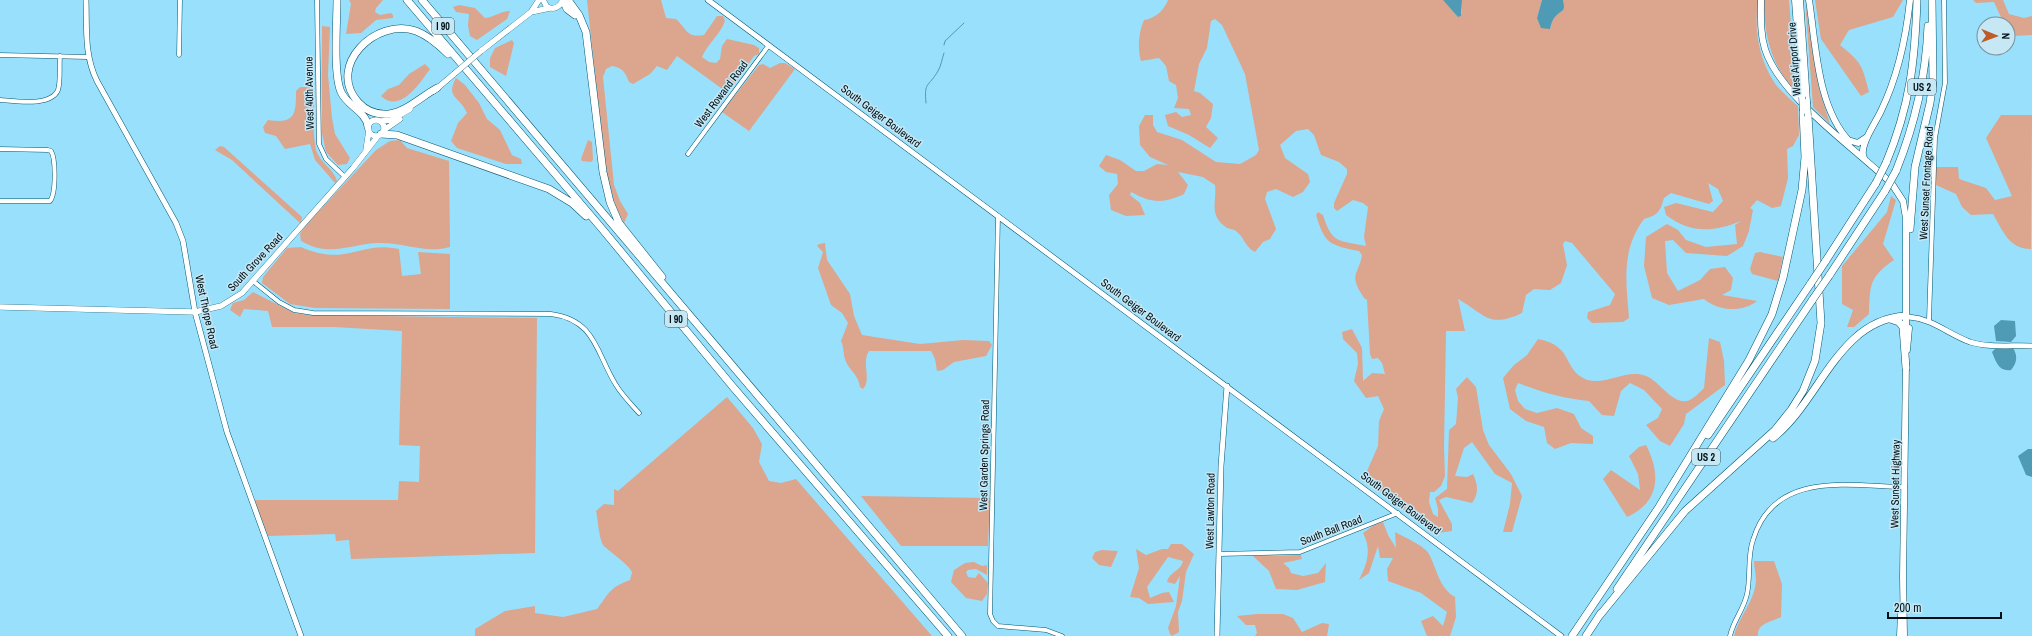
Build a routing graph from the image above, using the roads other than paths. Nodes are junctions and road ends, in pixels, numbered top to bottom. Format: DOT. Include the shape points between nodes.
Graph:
graph roads {
  1 [pos="86,0"];
  2 [pos="180,0"];
  3 [pos="317,0"];
  4 [pos="337,0"];
  5 [pos="407,0"];
  6 [pos="422,0"];
  7 [pos="539,0"];
  8 [pos="542,0"];
  9 [pos="563,0"];
  10 [pos="568,0"];
  11 [pos="708,0"];
  12 [pos="1761,0"];
  13 [pos="1795,0"];
  14 [pos="1800,0"];
  15 [pos="1809,0"];
  16 [pos="1910,0"];
  17 [pos="1917,0"];
  18 [pos="1929,0"];
  19 [pos="1932,0"];
  20 [pos="1944,0"];
  21 [pos="550,8"];
  22 [pos="531,12"];
  23 [pos="581,20"];
  24 [pos="769,45"];
  25 [pos="0,55"];
  26 [pos="179,55"];
  27 [pos="60,56"];
  28 [pos="88,57"];
  29 [pos="460,62"];
  30 [pos="437,88"];
  31 [pos="0,100"];
  32 [pos="418,104"];
  33 [pos="1806,113"];
  34 [pos="381,121"];
  35 [pos="368,129"];
  36 [pos="381,133"];
  37 [pos="1869,134"];
  38 [pos="1848,140"];
  39 [pos="0,149"];
  40 [pos="366,150"];
  41 [pos="688,154"];
  42 [pos="1863,156"];
  43 [pos="344,177"];
  44 [pos="0,201"];
  45 [pos="998,216"];
  46 [pos="1910,229"];
  47 [pos="603,230"];
  48 [pos="253,281"];
  49 [pos="679,304"];
  50 [pos="0,307"];
  51 [pos="196,312"];
  52 [pos="1907,317"];
  53 [pos="1886,319"];
  54 [pos="1929,320"];
  55 [pos="2032,346"];
  56 [pos="1906,368"];
  57 [pos="1227,386"];
  58 [pos="639,413"];
  59 [pos="1750,454"];
  60 [pos="1905,488"];
  61 [pos="1660,505"];
  62 [pos="1398,513"];
  63 [pos="1219,554"];
  64 [pos="1903,600"];
  65 [pos="1600,615"];
  66 [pos="1586,635"];
  67 [pos="301,636"];
  68 [pos="948,636"];
  69 [pos="962,636"];
  70 [pos="1062,636"];
  71 [pos="1217,636"];
  72 [pos="1561,636"];
  73 [pos="1572,636"];
  74 [pos="1730,636"];
  75 [pos="1900,636"];
  76 [pos="1904,636"];
  1 -- 28 [label="street, West Thorpe Road"];
  2 -- 26 [label="street"];
  3 -- 43 [label="street, West 40th Avenue" via="319,144 326,159"];
  4 -- 35 [label="highway" via="339,83 347,100 366,119"];
  5 -- 29 [label="highway, I 90"];
  6 -- 49 [label="highway, I 90"];
  7 -- 22 [label="main road, South Grove Road"];
  8 -- 21 [label="main road"];
  9 -- 21 [label="main road, South Grove Road" via="557,8"];
  9 -- 23 [label="highway" via="567,9"];
  10 -- 23 [label="highway"];
  11 -- 24 [label="street, South Geiger Boulevard"];
  12 -- 42 [label="main road" via="1763,39 1778,76 1798,99"];
  13 -- 33 [label="main road, West Airport Drive, bridge" via="1802,97"];
  14 -- 33 [label="main road, West Airport Drive, bridge"];
  15 -- 38 [label="main road" via="1827,103"];
  16 -- 37 [label="main road" via="1905,37 1896,73"];
  17 -- 61 [label="highway, US 2, bridge" via="1916,43 1910,91 1901,125 1876,183"];
  18 -- 65 [label="highway, US 2, bridge" via="1921,90 1911,130 1896,171 1829,276"];
  19 -- 46 [label="highway" via="1933,81 1915,167"];
  20 -- 54 [label="street, West Sunset Frontage Road" via="1945,83 1935,138"];
  21 -- 22 [label="main road, South Grove Road"];
  22 -- 30 [label="main road, South Grove Road, bridge"];
  23 -- 49 [label="highway" via="588,44 603,172 610,202 619,223 662,277"];
  24 -- 41 [label="street, West Rowand Road"];
  24 -- 45 [label="street, South Geiger Boulevard"];
  25 -- 27 [label="street"];
  27 -- 28 [label="street"];
  27 -- 31 [label="street" via="59,83 53,97 42,101"];
  28 -- 51 [label="street, West Thorpe Road" via="96,77 176,223 183,241"];
  29 -- 30 [label="highway" via="424,35 412,30 397,29 368,39 354,54 348,68 348,82 352,94 361,105 373,112 396,112"];
  29 -- 47 [label="highway, I 90"];
  30 -- 32 [label="main road, South Grove Road"];
  32 -- 34 [label="main road, South Grove Road" via="391,120"];
  32 -- 36 [label="main road, South Grove Road"];
  33 -- 59 [label="highway" via="1820,336 1803,391 1779,425"];
  33 -- 61 [label="highway" via="1800,205 1772,314 1749,360"];
  34 -- 35 [label="main road" via="372,121"];
  34 -- 36 [label="main road" via="384,125"];
  35 -- 36 [label="main road" via="372,134"];
  35 -- 40 [label="main road"];
  36 -- 40 [label="main road, South Grove Road"];
  36 -- 47 [label="highway" via="391,133 549,189 572,203"];
  37 -- 38 [label="main road" via="1860,142"];
  37 -- 42 [label="main road"];
  38 -- 42 [label="main road"];
  39 -- 44 [label="street" via="48,150 54,158 54,195 50,201"];
  40 -- 43 [label="main road, South Grove Road"];
  42 -- 46 [label="main road, West Sunset Highway" via="1902,193 1909,210"];
  42 -- 52 [label="main road, West Sunset Highway" via="1894,187 1905,209"];
  43 -- 48 [label="main road, South Grove Road"];
  45 -- 57 [label="street, South Geiger Boulevard"];
  45 -- 70 [label="street, West Garden Springs Road" via="990,614 998,626 1046,630"];
  46 -- 52 [label="main road, West Sunset Highway"];
  47 -- 68 [label="highway, I 90" via="733,387"];
  48 -- 51 [label="main road, South Grove Road" via="242,293 227,303"];
  48 -- 58 [label="street" via="279,302 294,310 313,313 563,316 583,327 594,340 616,386"];
  49 -- 69 [label="highway, I 90"];
  50 -- 51 [label="main road, South Grove Road"];
  51 -- 67 [label="street, West Thorpe Road" via="228,432"];
  52 -- 53 [label="highway"];
  52 -- 54 [label="street"];
  52 -- 56 [label="main road, West Sunset Highway"];
  53 -- 56 [label="highway" via="1902,325"];
  53 -- 59 [label="highway" via="1868,327 1854,338 1786,426"];
  54 -- 55 [label="street" via="1971,342 1985,345"];
  56 -- 60 [label="main road, West Sunset Highway"];
  57 -- 62 [label="street, South Geiger Boulevard"];
  57 -- 63 [label="street, West Lawton Road" via="1221,466"];
  59 -- 65 [label="highway" via="1685,511"];
  60 -- 64 [label="main road, West Sunset Highway"];
  60 -- 74 [label="street" via="1824,485 1804,488 1776,504 1760,522 1753,539 1747,593"];
  61 -- 73 [label="highway, US 2"];
  62 -- 63 [label="street, South Ball Road" via="1300,552"];
  62 -- 72 [label="street, South Geiger Boulevard"];
  63 -- 71 [label="street, West Lawton Road"];
  64 -- 75 [label="main road, West Sunset Highway"];
  64 -- 76 [label="main road, West Sunset Highway"];
  65 -- 66 [label="highway, US 2"];
}
